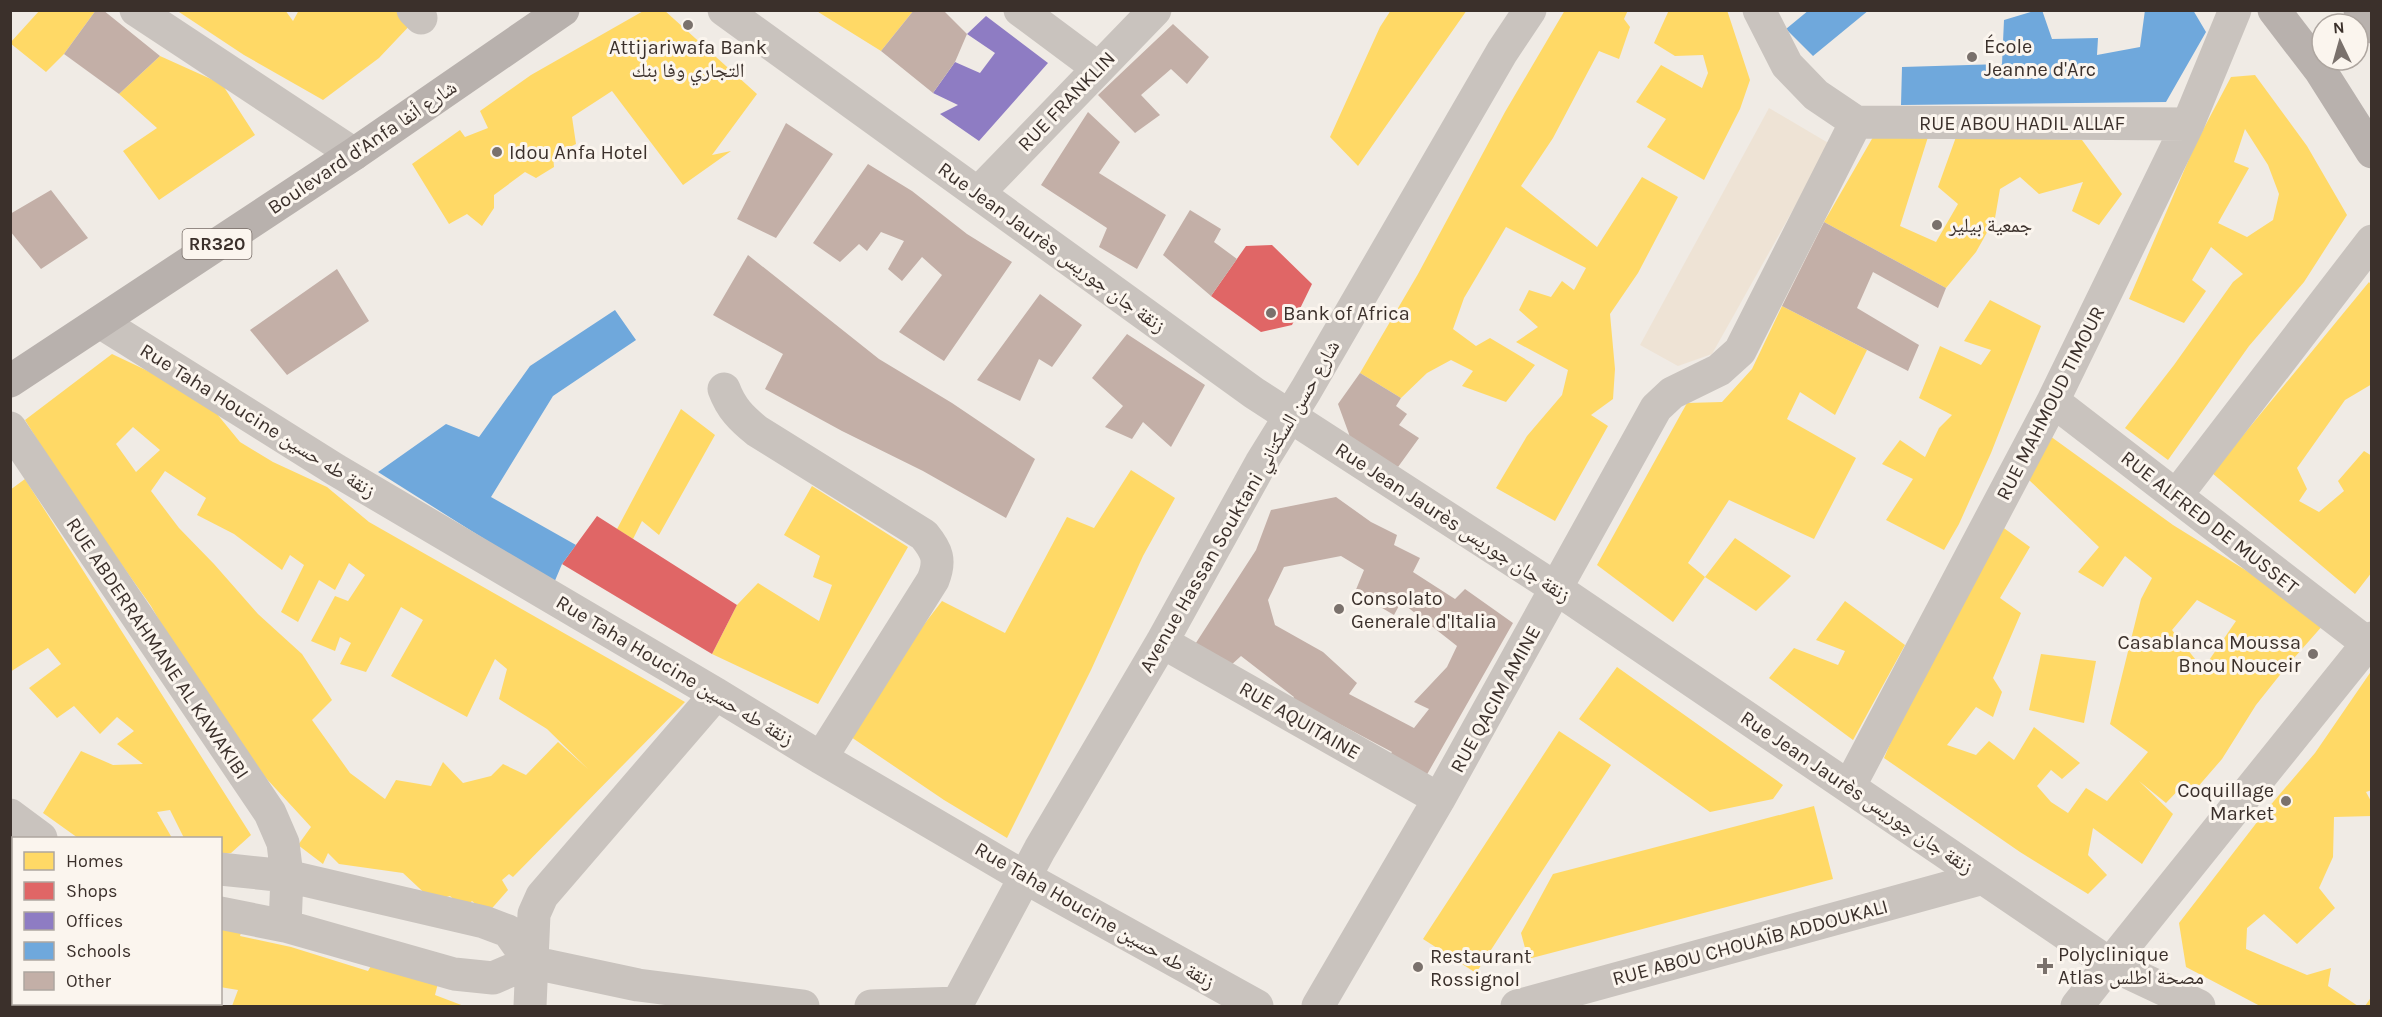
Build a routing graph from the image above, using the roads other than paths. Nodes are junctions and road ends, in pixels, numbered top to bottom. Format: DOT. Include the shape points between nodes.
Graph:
graph roads {
  1 [pos="136,10"];
  2 [pos="563,10"];
  3 [pos="724,10"];
  4 [pos="1020,10"];
  5 [pos="1155,10"];
  6 [pos="1530,10"];
  7 [pos="2235,10"];
  8 [pos="2274,10"];
  9 [pos="2360,10"];
  10 [pos="1763,12"];
  11 [pos="2372,27"];
  12 [pos="1098,68"];
  13 [pos="1856,122"];
  14 [pos="2188,124"];
  15 [pos="2372,152"];
  16 [pos="354,154"];
  17 [pos="978,193"];
  18 [pos="2372,241"];
  19 [pos="100,322"];
  20 [pos="10,381"];
  21 [pos="724,389"];
  22 [pos="2053,401"];
  23 [pos="1290,416"];
  24 [pos="10,428"];
  25 [pos="2176,496"];
  26 [pos="1557,589"];
  27 [pos="2369,641"];
  28 [pos="1162,642"];
  29 [pos="717,694"];
  30 [pos="821,758"];
  31 [pos="1849,787"];
  32 [pos="1439,799"];
  33 [pos="10,815"];
  34 [pos="40,837"];
  35 [pos="222,869"];
  36 [pos="287,876"];
  37 [pos="1026,878"];
  38 [pos="1983,878"];
  39 [pos="222,913"];
  40 [pos="285,926"];
  41 [pos="530,962"];
  42 [pos="2109,964"];
  43 [pos="957,1005"];
  44 [pos="530,1006"];
  45 [pos="803,1006"];
  46 [pos="871,1006"];
  47 [pos="1257,1006"];
  48 [pos="1318,1006"];
  49 [pos="1517,1006"];
  50 [pos="2078,1006"];
  51 [pos="2199,1006"];
  1 -- 16 [label="street"];
  2 -- 16 [label="main road, Boulevard d'Anfa شارع أنفا / RR320"];
  3 -- 17 [label="street, Rue Jean Jaurès زنقة جان جوريس"];
  4 -- 12 [label="street"];
  5 -- 12 [label="street, RUE FRANKLIN"];
  6 -- 23 [label="street, Avenue Hassan Souktani شارع حسن السكتاني"];
  7 -- 14 [label="street, RUE MAHMOUD TIMOUR"];
  8 -- 15 [label="main road" via="2320,70"];
  9 -- 11 [label="main road"];
  10 -- 13 [label="street" via="1787,65 1816,95"];
  12 -- 17 [label="street, RUE FRANKLIN"];
  13 -- 14 [label="street, RUE ABOU HADIL ALLAF"];
  13 -- 26 [label="street, RUE QACIM AMINE" via="1740,351 1719,370 1672,393 1656,408"];
  14 -- 22 [label="street, RUE MAHMOUD TIMOUR"];
  16 -- 19 [label="main road, Boulevard d'Anfa شارع أنفا / RR320"];
  17 -- 23 [label="street, Rue Jean Jaurès زنقة جان جوريس"];
  18 -- 25 [label="street"];
  19 -- 20 [label="main road, Boulevard d'Anfa شارع أنفا / RR320"];
  19 -- 29 [label="street, Rue Taha Houcine زنقة طه حسين" via="336,470"];
  21 -- 30 [label="street" via="739,416 757,431 924,535 938,556 933,580"];
  22 -- 25 [label="street, RUE ALFRED DE MUSSET"];
  22 -- 31 [label="street, RUE MAHMOUD TIMOUR"];
  23 -- 26 [label="street, Rue Jean Jaurès زنقة جان جوريس"];
  23 -- 28 [label="street, Avenue Hassan Souktani شارع حسن السكتاني"];
  24 -- 36 [label="street, RUE ABDERRAHMANE AL KAWAKIBI" via="270,813 283,843"];
  25 -- 27 [label="street, RUE ALFRED DE MUSSET"];
  26 -- 31 [label="street, Rue Jean Jaurès زنقة جان جوريس"];
  26 -- 32 [label="street, RUE QACIM AMINE"];
  27 -- 42 [label="street"];
  28 -- 32 [label="street, RUE AQUITAINE"];
  28 -- 37 [label="street, Avenue Hassan Souktani شارع حسن السكتاني"];
  29 -- 30 [label="street, Rue Taha Houcine زنقة طه حسين"];
  29 -- 41 [label="street" via="542,896 534,914"];
  30 -- 37 [label="street, Rue Taha Houcine زنقة طه حسين"];
  31 -- 38 [label="street, Rue Jean Jaurès زنقة جان جوريس"];
  32 -- 48 [label="street, RUE QACIM AMINE"];
  33 -- 34 [label="street"];
  35 -- 36 [label="street"];
  36 -- 40 [label="street, RUE ABDERRAHMANE AL KAWAKIBI"];
  36 -- 41 [label="street" via="484,922 508,931"];
  37 -- 43 [label="street, Avenue Hassan Souktani شارع حسن السكتاني"];
  37 -- 47 [label="street, Rue Taha Houcine زنقة طه حسين"];
  38 -- 42 [label="street, Rue Jean Jaurès زنقة جان جوريس"];
  38 -- 49 [label="street, RUE ABOU CHOUAÏB ADDOUKALI"];
  39 -- 40 [label="street"];
  40 -- 41 [label="street" via="454,974 493,978"];
  41 -- 44 [label="street"];
  41 -- 45 [label="street" via="638,985"];
  42 -- 50 [label="street"];
  42 -- 51 [label="street, Rue Jean Jaurès زنقة جان جوريس"];
  43 -- 46 [label="street"];
}
